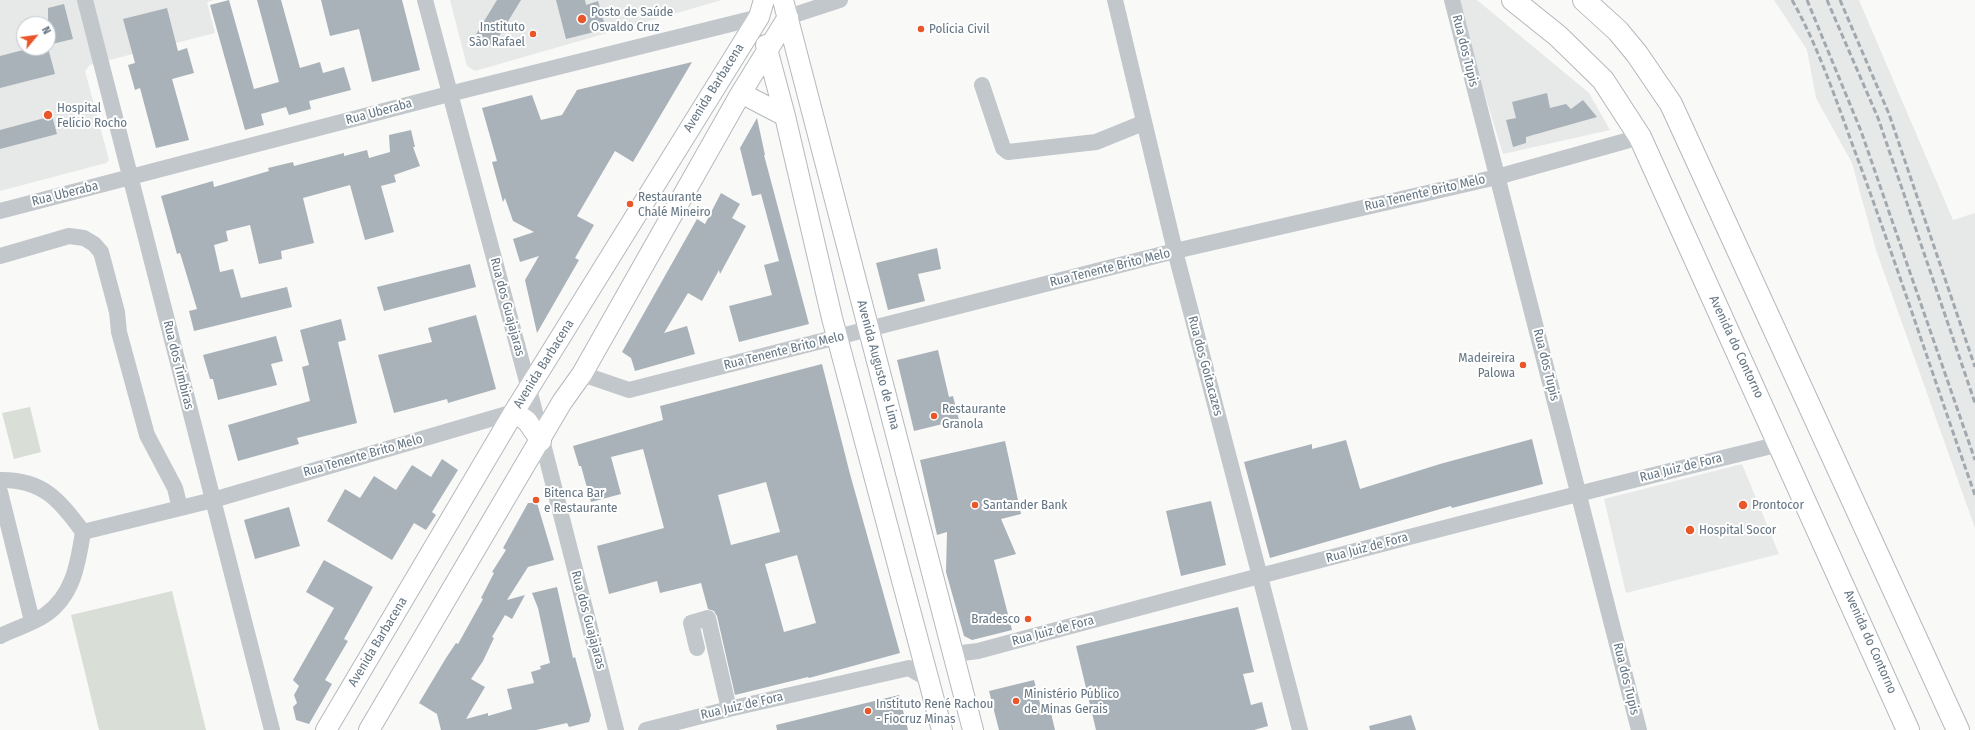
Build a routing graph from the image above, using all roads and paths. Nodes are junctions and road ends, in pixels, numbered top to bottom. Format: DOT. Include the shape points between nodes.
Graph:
graph roads {
  1 [pos="85,0"];
  2 [pos="425,0"];
  3 [pos="1114,0"];
  4 [pos="1452,0"];
  5 [pos="1513,0"];
  6 [pos="1584,0"];
  7 [pos="833,1"];
  8 [pos="759,6"];
  9 [pos="785,9"];
  10 [pos="767,52"];
  11 [pos="982,84"];
  12 [pos="741,93"];
  13 [pos="449,94"];
  14 [pos="785,116"];
  15 [pos="1144,123"];
  16 [pos="1640,137"];
  17 [pos="1497,176"];
  18 [pos="131,177"];
  19 [pos="0,210"];
  20 [pos="1175,251"];
  21 [pos="0,256"];
  22 [pos="868,330"];
  23 [pos="838,337"];
  24 [pos="582,374"];
  25 [pos="529,389"];
  26 [pos="514,412"];
  27 [pos="541,440"];
  28 [pos="1780,444"];
  29 [pos="0,480"];
  30 [pos="0,492"];
  31 [pos="1578,493"];
  32 [pos="213,500"];
  33 [pos="180,508"];
  34 [pos="83,532"];
  35 [pos="1260,576"];
  36 [pos="32,621"];
  37 [pos="0,636"];
  38 [pos="697,648"];
  39 [pos="954,654"];
  40 [pos="930,680"];
  41 [pos="729,709"];
  42 [pos="272,730"];
  43 [pos="326,730"];
  44 [pos="369,730"];
  45 [pos="616,730"];
  46 [pos="646,730"];
  47 [pos="942,730"];
  48 [pos="974,730"];
  49 [pos="1300,730"];
  50 [pos="1638,730"];
  51 [pos="1908,730"];
  52 [pos="1958,730"];
  1 -- 18 [label="street, Rua dos Timbiras"];
  2 -- 13 [label="street, Rua dos Guajajaras"];
  3 -- 15 [label="street, Rua dos Goitacazes"];
  4 -- 17 [label="street, Rua dos Tupis"];
  5 -- 16 [label="highway, Avenida do Contorno" via="1558,36 1603,80"];
  6 -- 52 [label="highway" via="1618,31 1637,54 1670,104"];
  7 -- 9 [label="street"];
  8 -- 10 [label="main road"];
  8 -- 13 [label="street, Rua Uberaba"];
  8 -- 25 [label="main road, Avenida Barbacena"];
  9 -- 10 [label="main road, Avenida Barbacena"];
  9 -- 22 [label="main road, Avenida Augusto de Lima"];
  10 -- 12 [label="main road, Avenida Barbacena"];
  10 -- 14 [label="main road"];
  11 -- 15 [label="street" via="1004,148 1008,152 1096,142"];
  12 -- 14 [label="main road"];
  12 -- 24 [label="main road, Avenida Barbacena"];
  13 -- 18 [label="street, Rua Uberaba"];
  13 -- 25 [label="street, Rua dos Guajajaras"];
  14 -- 23 [label="main road"];
  15 -- 20 [label="street, Rua dos Goitacazes"];
  16 -- 17 [label="street, Rua Tenente Brito Melo"];
  16 -- 28 [label="highway, Avenida do Contorno"];
  17 -- 20 [label="street, Rua Tenente Brito Melo"];
  17 -- 31 [label="street, Rua dos Tupis"];
  18 -- 19 [label="street, Rua Uberaba"];
  18 -- 32 [label="street, Rua dos Timbiras"];
  20 -- 22 [label="street, Rua Tenente Brito Melo"];
  20 -- 35 [label="street, Rua dos Goitacazes"];
  21 -- 33 [label="street" via="69,236 84,238 101,252 117,312 119,332 147,435 175,488"];
  22 -- 23 [label="street, Rua Tenente Brito Melo"];
  22 -- 39 [label="main road, Avenida Augusto de Lima"];
  23 -- 24 [label="street, Rua Tenente Brito Melo" via="630,390"];
  23 -- 40 [label="main road"];
  24 -- 27 [label="main road, Avenida Barbacena" via="562,402"];
  25 -- 26 [label="main road, Avenida Barbacena"];
  25 -- 27 [label="street, Rua dos Guajajaras"];
  26 -- 27 [label="main road" via="527,421"];
  26 -- 32 [label="street, Rua Tenente Brito Melo"];
  26 -- 43 [label="main road, Avenida Barbacena"];
  27 -- 44 [label="main road, Avenida Barbacena"];
  27 -- 45 [label="street, Rua dos Guajajaras"];
  28 -- 31 [label="street, Rua Juiz de Fora"];
  28 -- 51 [label="highway, Avenida do Contorno"];
  29 -- 34 [label="street" via="15,480 44,489 66,509"];
  30 -- 36 [label="street"];
  31 -- 35 [label="street, Rua Juiz de Fora"];
  31 -- 50 [label="street, Rua dos Tupis"];
  32 -- 33 [label="street, Rua Tenente Brito Melo"];
  32 -- 42 [label="street, Rua dos Timbiras"];
  33 -- 34 [label="street, Rua Tenente Brito Melo"];
  34 -- 36 [label="street" via="77,568 69,590 59,604"];
  35 -- 39 [label="street, Rua Juiz de Fora" via="978,651"];
  35 -- 49 [label="street, Rua dos Goitacazes"];
  36 -- 37 [label="street"];
  38 -- 41 [label="street" via="691,623 708,618"];
  39 -- 48 [label="main road, Avenida Augusto de Lima"];
  40 -- 41 [label="street, Rua Juiz de Fora" via="909,668"];
  40 -- 47 [label="main road"];
  41 -- 46 [label="street, Rua Juiz de Fora"];
}
